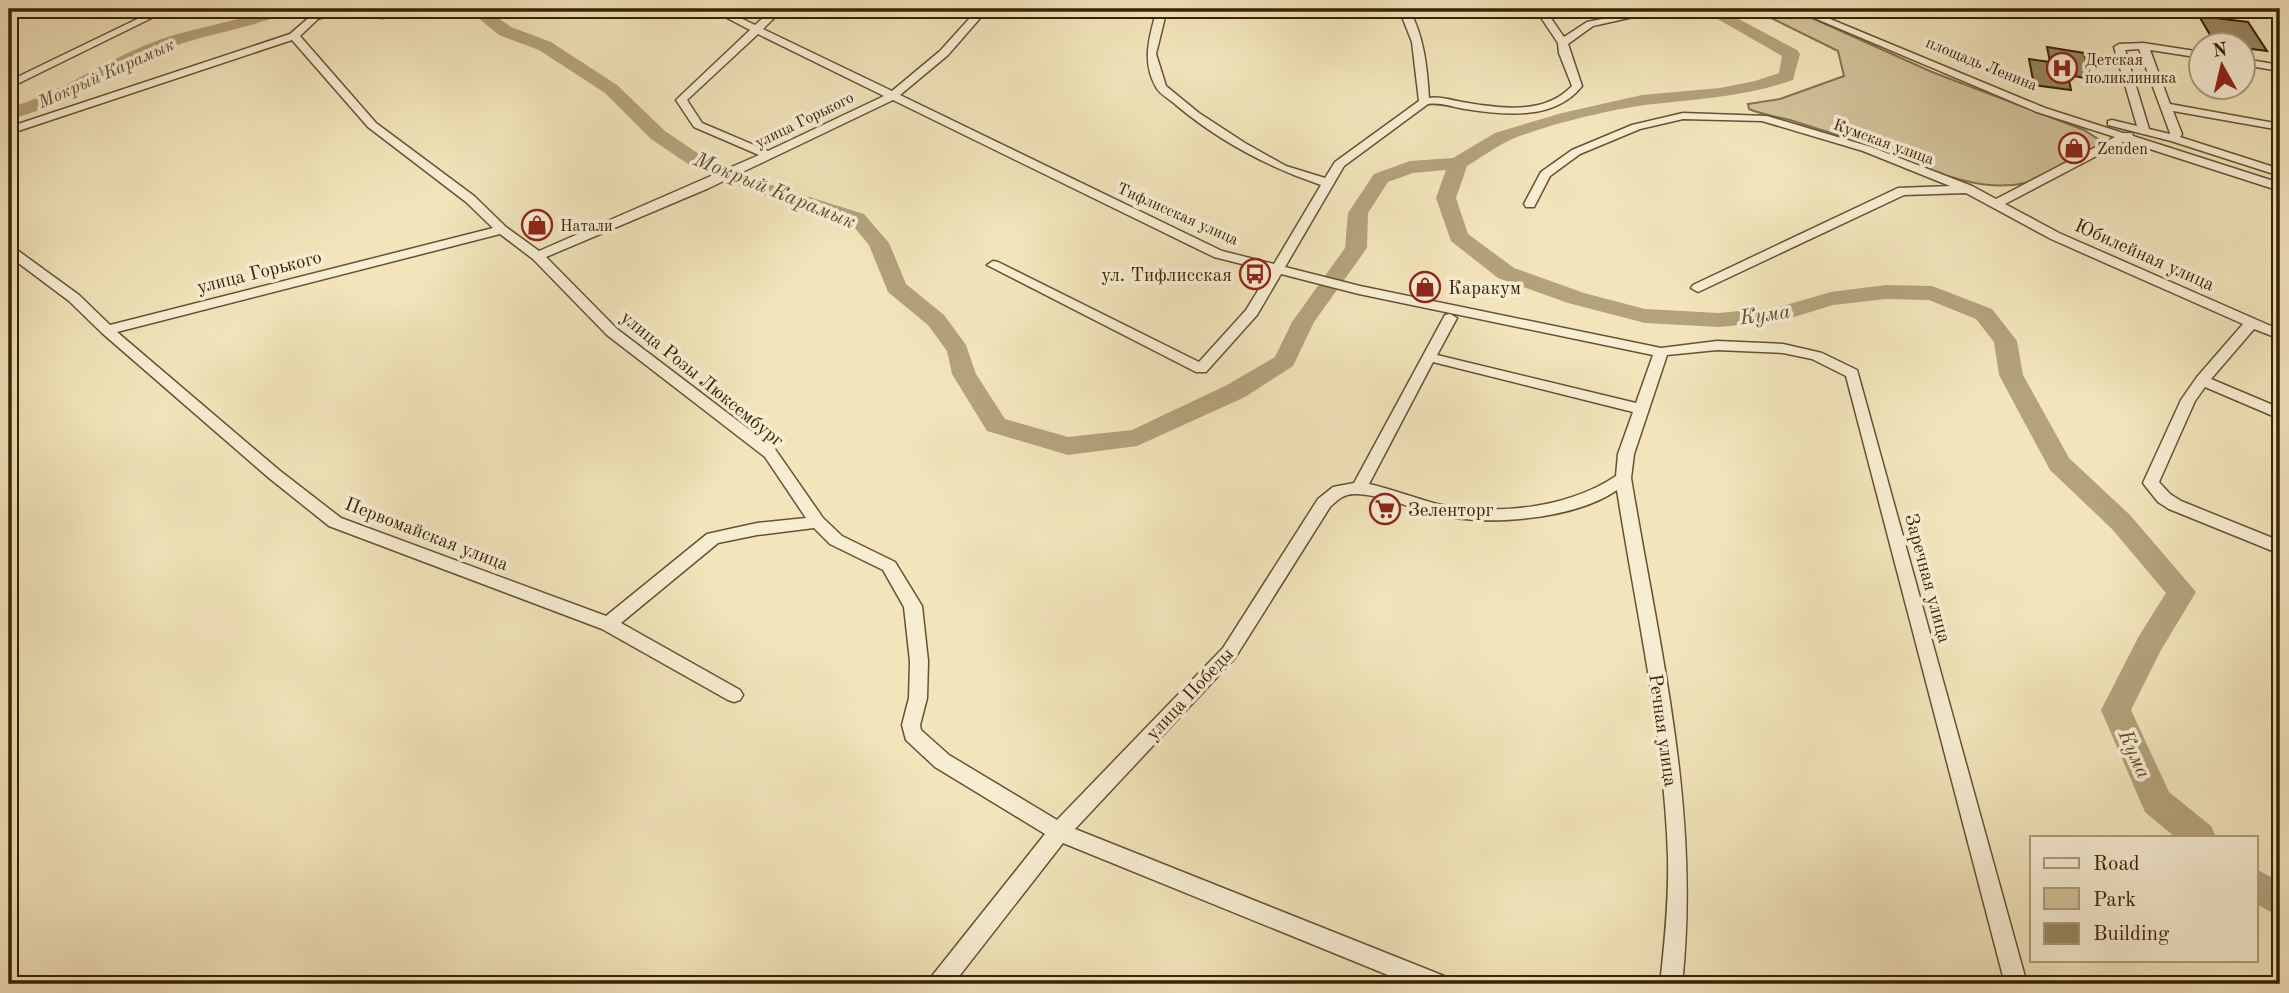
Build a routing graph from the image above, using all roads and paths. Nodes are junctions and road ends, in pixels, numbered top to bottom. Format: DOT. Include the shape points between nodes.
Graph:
graph roads {
  1 [pos="165,9"];
  2 [pos="337,9"];
  3 [pos="374,9"];
  4 [pos="715,9"];
  5 [pos="778,9"];
  6 [pos="983,9"];
  7 [pos="1162,9"];
  8 [pos="1404,9"];
  9 [pos="1798,9"];
  10 [pos="1815,9"];
  11 [pos="2094,9"];
  12 [pos="2109,9"];
  13 [pos="1639,13"];
  14 [pos="385,16"];
  15 [pos="1545,16"];
  16 [pos="758,30"];
  17 [pos="294,36"];
  18 [pos="1563,43"];
  19 [pos="2143,46"];
  20 [pos="2188,53"];
  21 [pos="2258,64"];
  22 [pos="2280,68"];
  23 [pos="9,85"];
  24 [pos="892,96"];
  25 [pos="1424,102"];
  26 [pos="2165,106"];
  27 [pos="2280,127"];
  28 [pos="2144,130"];
  29 [pos="9,131"];
  30 [pos="2123,136"];
  31 [pos="2172,138"];
  32 [pos="768,155"];
  33 [pos="2280,173"];
  34 [pos="1327,183"];
  35 [pos="2280,187"];
  36 [pos="1968,190"];
  37 [pos="1998,203"];
  38 [pos="1530,204"];
  39 [pos="502,230"];
  40 [pos="9,250"];
  41 [pos="538,256"];
  42 [pos="993,265"];
  43 [pos="1277,270"];
  44 [pos="1698,288"];
  45 [pos="1450,318"];
  46 [pos="2252,322"];
  47 [pos="107,330"];
  48 [pos="2280,335"];
  49 [pos="1661,352"];
  50 [pos="1429,357"];
  51 [pos="2202,380"];
  52 [pos="1642,408"];
  53 [pos="2280,414"];
  54 [pos="1623,478"];
  55 [pos="1359,488"];
  56 [pos="817,523"];
  57 [pos="2280,548"];
  58 [pos="608,624"];
  59 [pos="734,695"];
  60 [pos="1059,832"];
  61 [pos="940,984"];
  62 [pos="1436,984"];
  63 [pos="1671,984"];
  64 [pos="2016,984"];
  1 -- 23 [label="street"];
  2 -- 17 [label="street" via="316,17"];
  3 -- 14 [label="street"];
  4 -- 16 [label="street, Тифлисская улица"];
  5 -- 16 [label="street"];
  6 -- 24 [label="street, улица Горького" via="944,53"];
  7 -- 34 [label="street" via="1151,54 1161,87 1241,145 1282,168"];
  8 -- 25 [label="street" via="1419,49"];
  9 -- 30 [label="street, площадь Ленина" via="2029,105"];
  10 -- 28 [label="street, площадь Ленина" via="2047,106"];
  11 -- 12 [label="street"];
  13 -- 18 [label="street" via="1590,24"];
  15 -- 18 [label="street"];
  16 -- 24 [label="street, Тифлисская улица"];
  16 -- 32 [label="street" via="681,100 698,125"];
  17 -- 29 [label="street"];
  17 -- 39 [label="street, улица Розы Люксембург" via="372,125 470,199"];
  18 -- 25 [label="street" via="1577,86 1562,100 1515,110"];
  19 -- 20 [label="street"];
  19 -- 26 [label="street"];
  19 -- 28 [label="street" via="2119,47"];
  21 -- 22 [label="street"];
  24 -- 32 [label="street, улица Горького"];
  24 -- 43 [label="street, Тифлисская улица" via="1219,254"];
  25 -- 34 [label="street" via="1339,164"];
  26 -- 27 [label="street"];
  26 -- 31 [label="street" via="2176,134"];
  28 -- 30 [label="street"];
  28 -- 31 [label="street, площадь Ленина"];
  30 -- 31 [label="street"];
  30 -- 35 [label="street, площадь Ленина"];
  30 -- 37 [label="street"];
  31 -- 33 [label="street"];
  32 -- 41 [label="street, улица Горького"];
  34 -- 43 [label="street"];
  36 -- 37 [label="street, Юбилейная улица"];
  36 -- 38 [label="street, Кумская улица" via="1867,149 1763,118 1683,116 1636,127 1576,152 1545,174"];
  36 -- 44 [label="street, Кумская улица" via="1921,189 1894,194"];
  37 -- 46 [label="street, Юбилейная улица" via="2054,236"];
  39 -- 41 [label="street, улица Розы Люксембург"];
  39 -- 47 [label="street, улица Горького"];
  40 -- 47 [label="street, Первомайская улица" via="74,298"];
  41 -- 56 [label="street, улица Розы Люксембург" via="612,332 770,453"];
  42 -- 43 [label="street" via="1201,369 1252,312"];
  43 -- 49 [label="street, Тифлисская улица"];
  45 -- 50 [label="street"];
  46 -- 48 [label="street, Юбилейная улица"];
  46 -- 51 [label="street"];
  47 -- 58 [label="street, Первомайская улица" via="335,522"];
  49 -- 52 [label="street, Речная улица"];
  49 -- 64 [label="street, Заречная улица" via="1679,347 1784,348 1816,356 1852,373"];
  50 -- 52 [label="street"];
  50 -- 55 [label="street"];
  51 -- 53 [label="street"];
  51 -- 57 [label="street" via="2188,400 2151,483 2175,505"];
  52 -- 54 [label="street, Речная улица"];
  54 -- 55 [label="street" via="1583,500 1510,513 1446,511"];
  54 -- 63 [label="street, Речная улица" via="1672,772 1677,844"];
  55 -- 60 [label="street, улица Победы" via="1340,489 1325,501 1229,653"];
  56 -- 58 [label="street" via="713,538"];
  56 -- 60 [label="street, улица Розы Люксембург" via="836,540 889,566 913,606 919,661 913,734 942,761"];
  58 -- 59 [label="street, Первомайская улица"];
  60 -- 61 [label="street, улица Победы"];
  60 -- 62 [label="street"];
}
